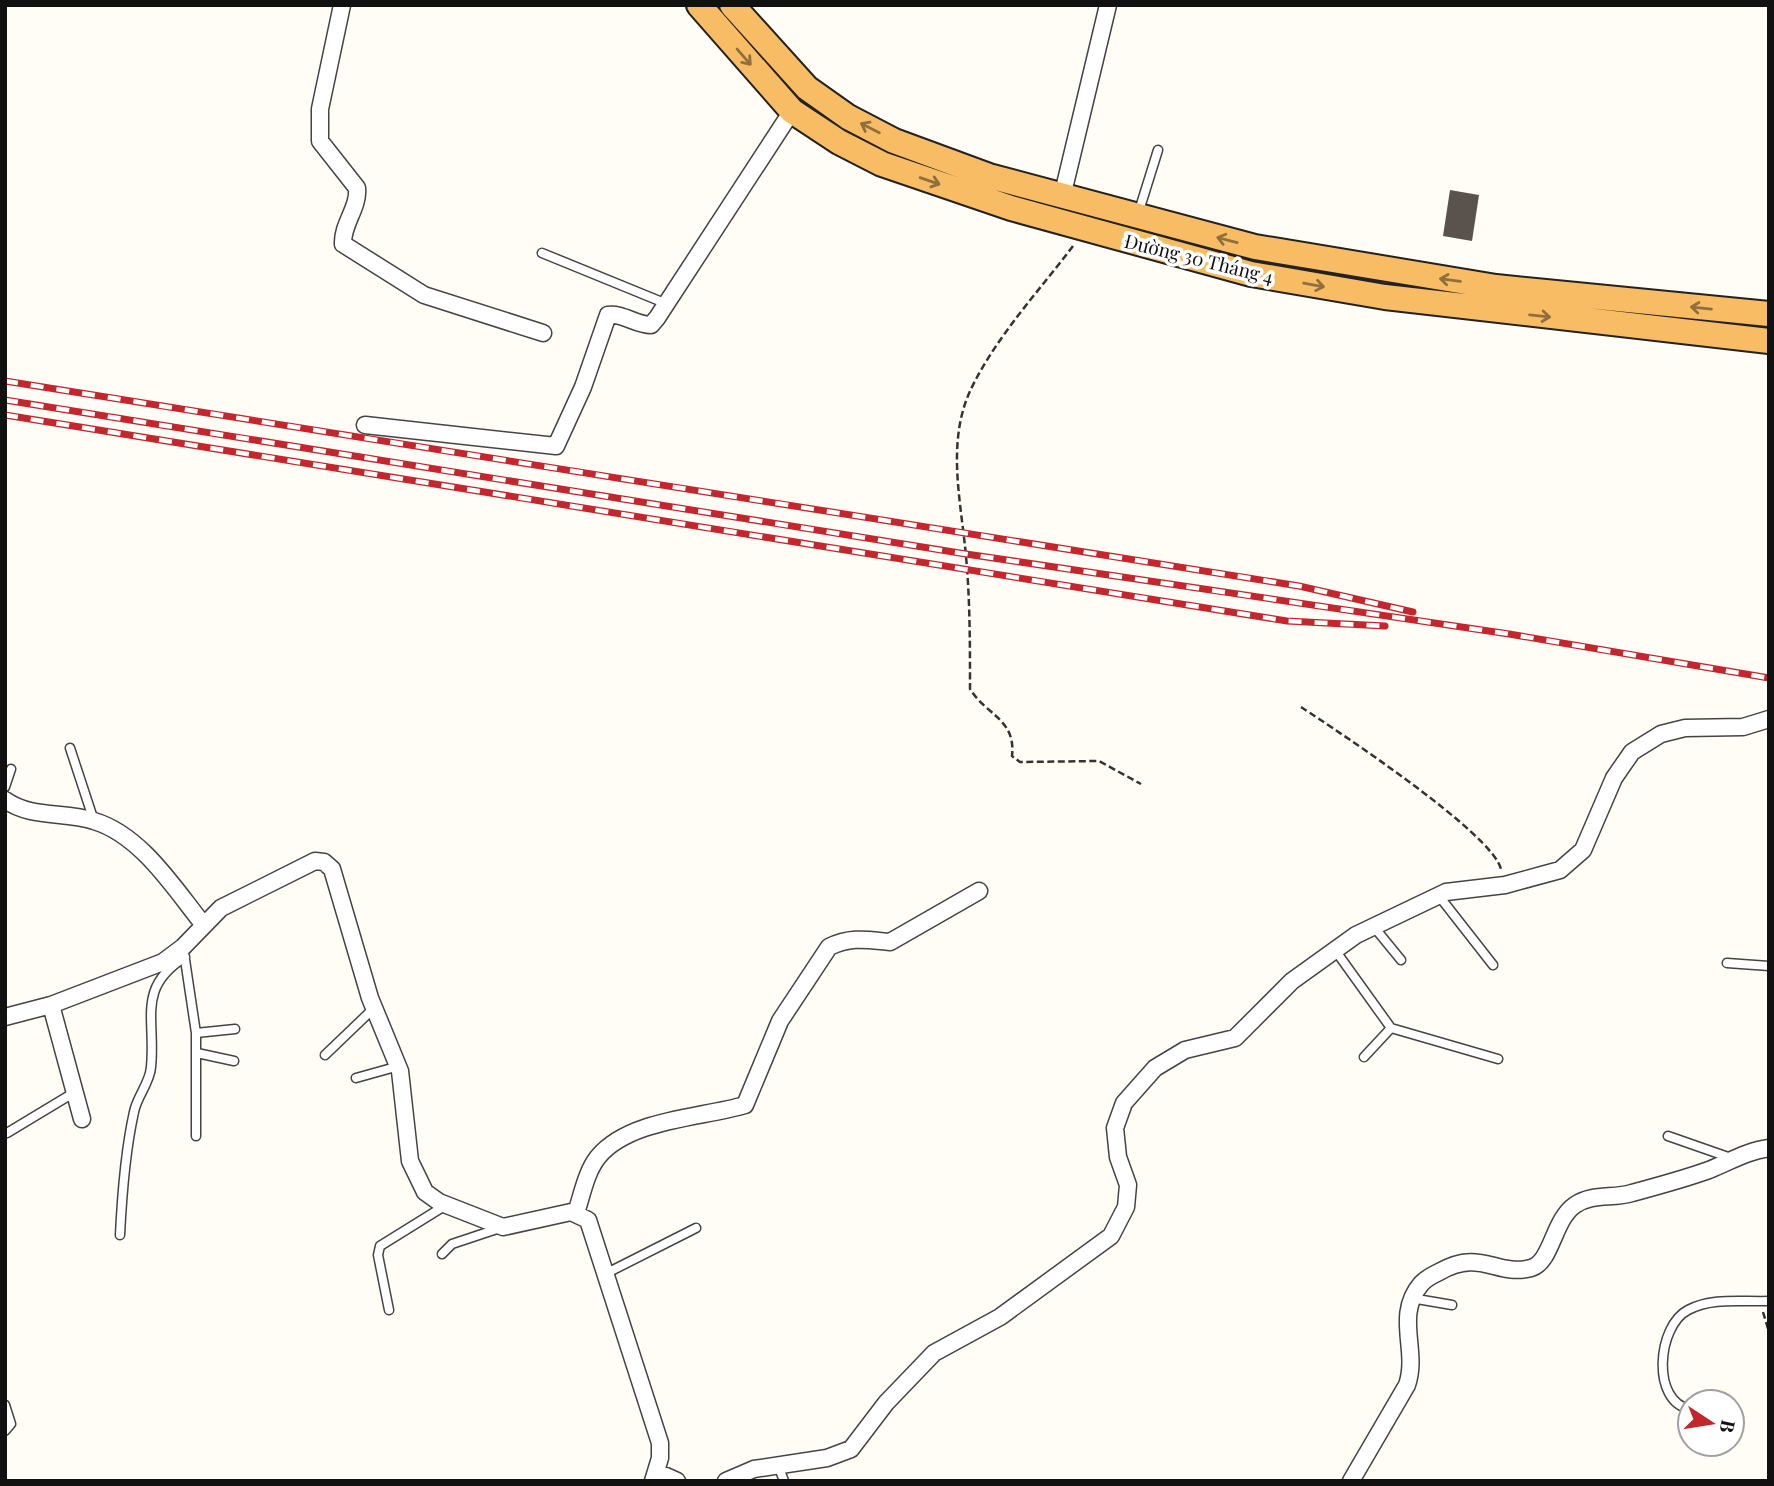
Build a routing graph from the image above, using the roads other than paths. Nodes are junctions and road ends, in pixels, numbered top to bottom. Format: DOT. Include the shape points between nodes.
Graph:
graph roads {
  1 [pos="342,5"];
  2 [pos="699,5"];
  3 [pos="732,5"];
  4 [pos="1108,5"];
  5 [pos="807,88"];
  6 [pos="792,111"];
  7 [pos="1158,150"];
  8 [pos="1062,197"];
  9 [pos="1138,216"];
  10 [pos="542,253"];
  11 [pos="1494,299"];
  12 [pos="667,304"];
  13 [pos="1769,314"];
  14 [pos="543,333"];
  15 [pos="1769,341"];
  16 [pos="365,425"];
  17 [pos="1769,719"];
  18 [pos="70,748"];
  19 [pos="10,769"];
  20 [pos="5,787"];
  21 [pos="5,800"];
  22 [pos="94,821"];
  23 [pos="979,891"];
  24 [pos="1439,896"];
  25 [pos="203,924"];
  26 [pos="1374,927"];
  27 [pos="1335,950"];
  28 [pos="184,952"];
  29 [pos="1401,960"];
  30 [pos="1727,963"];
  31 [pos="1493,965"];
  32 [pos="1769,967"];
  33 [pos="51,1005"];
  34 [pos="373,1009"];
  35 [pos="5,1017"];
  36 [pos="1391,1028"];
  37 [pos="235,1029"];
  38 [pos="197,1033"];
  39 [pos="197,1052"];
  40 [pos="325,1055"];
  41 [pos="1364,1057"];
  42 [pos="1497,1059"];
  43 [pos="234,1061"];
  44 [pos="399,1066"];
  45 [pos="356,1078"];
  46 [pos="75,1092"];
  47 [pos="82,1119"];
  48 [pos="7,1133"];
  49 [pos="196,1136"];
  50 [pos="1668,1136"];
  51 [pos="1769,1148"];
  52 [pos="1733,1159"];
  53 [pos="446,1205"];
  54 [pos="576,1213"];
  55 [pos="503,1227"];
  56 [pos="696,1228"];
  57 [pos="120,1235"];
  58 [pos="442,1254"];
  59 [pos="605,1274"];
  60 [pos="1410,1298"];
  61 [pos="1765,1301"];
  62 [pos="1452,1305"];
  63 [pos="389,1310"];
  64 [pos="1676,1402"];
  65 [pos="5,1405"];
  66 [pos="5,1431"];
  67 [pos="781,1473"];
  68 [pos="655,1476"];
  69 [pos="677,1481"];
  70 [pos="726,1481"];
  71 [pos="1351,1481"];
  1 -- 14 [label="street" via="320,109 320,141 357,188 343,244 424,295"];
  2 -- 6 [label="highway, Đường 30 Tháng 4, one-way"];
  3 -- 5 [label="highway, Đường 30 Tháng 4"];
  4 -- 8 [label="street"];
  5 -- 6 [label="highway"];
  8 -- 5 [label="highway, Đường 30 Tháng 4, one-way" via="894,141"];
  6 -- 11 [label="highway, Đường 30 Tháng 4, one-way" via="882,164 1012,208 1251,274 1385,298"];
  6 -- 12 [label="street"];
  7 -- 9 [label="lane"];
  8 -- 9 [label="highway, Đường 30 Tháng 4"];
  11 -- 9 [label="highway, Đường 30 Tháng 4, one-way" via="1255,247"];
  10 -- 12 [label="lane"];
  13 -- 11 [label="highway, Đường 30 Tháng 4, one-way"];
  11 -- 15 [label="highway, Đường 30 Tháng 4, one-way"];
  12 -- 16 [label="street" via="651,324 608,315 556,446"];
  17 -- 24 [label="street" via="1743,727 1685,728 1661,734 1632,752 1614,778 1583,850 1560,870"];
  18 -- 22 [label="lane"];
  19 -- 20 [label="lane"];
  21 -- 22 [label="street" via="30,812"];
  22 -- 25 [label="street" via="120,833 155,865"];
  23 -- 54 [label="street" via="890,942 852,939 830,947 780,1021 745,1105 655,1125 610,1146 588,1175"];
  24 -- 26 [label="street"];
  24 -- 31 [label="lane"];
  25 -- 28 [label="street"];
  25 -- 34 [label="street" via="221,908 315,861 324,862 331,869"];
  26 -- 27 [label="street"];
  26 -- 29 [label="lane"];
  27 -- 36 [label="lane"];
  27 -- 67 [label="street" via="1292,981 1235,1038 1185,1050 1140,1082 1124,1103 1115,1128 1118,1157 1128,1185 1126,1207 1111,1236 1000,1317 934,1353 851,1448"];
  28 -- 33 [label="street"];
  28 -- 38 [label="lane"];
  28 -- 57 [label="lane" via="166,969 150,1003 151,1069 131,1125"];
  30 -- 32 [label="lane"];
  33 -- 35 [label="street"];
  33 -- 46 [label="street"];
  34 -- 40 [label="lane"];
  34 -- 44 [label="street"];
  36 -- 41 [label="lane"];
  36 -- 42 [label="lane"];
  37 -- 38 [label="lane"];
  38 -- 39 [label="lane"];
  39 -- 43 [label="lane"];
  39 -- 49 [label="lane"];
  44 -- 45 [label="lane"];
  44 -- 53 [label="street" via="415,1178 425,1192"];
  46 -- 47 [label="street"];
  46 -- 48 [label="lane"];
  50 -- 52 [label="lane"];
  51 -- 52 [label="street"];
  52 -- 60 [label="street" via="1639,1191 1578,1203 1562,1216 1544,1260 1534,1268 1515,1270 1463,1261 1423,1281"];
  53 -- 55 [label="street"];
  53 -- 63 [label="lane" via="380,1246"];
  54 -- 55 [label="street"];
  54 -- 59 [label="street" via="588,1220"];
  55 -- 58 [label="lane" via="452,1244"];
  56 -- 59 [label="lane"];
  59 -- 68 [label="street" via="660,1443"];
  60 -- 62 [label="lane"];
  60 -- 71 [label="street" via="1406,1320 1413,1368"];
  61 -- 64 [label="lane" via="1707,1302 1674,1320 1661,1366"];
  65 -- 66 [label="lane" via="11,1423"];
  67 -- 70 [label="street" via="754,1469"];
  68 -- 69 [label="street"];
}
